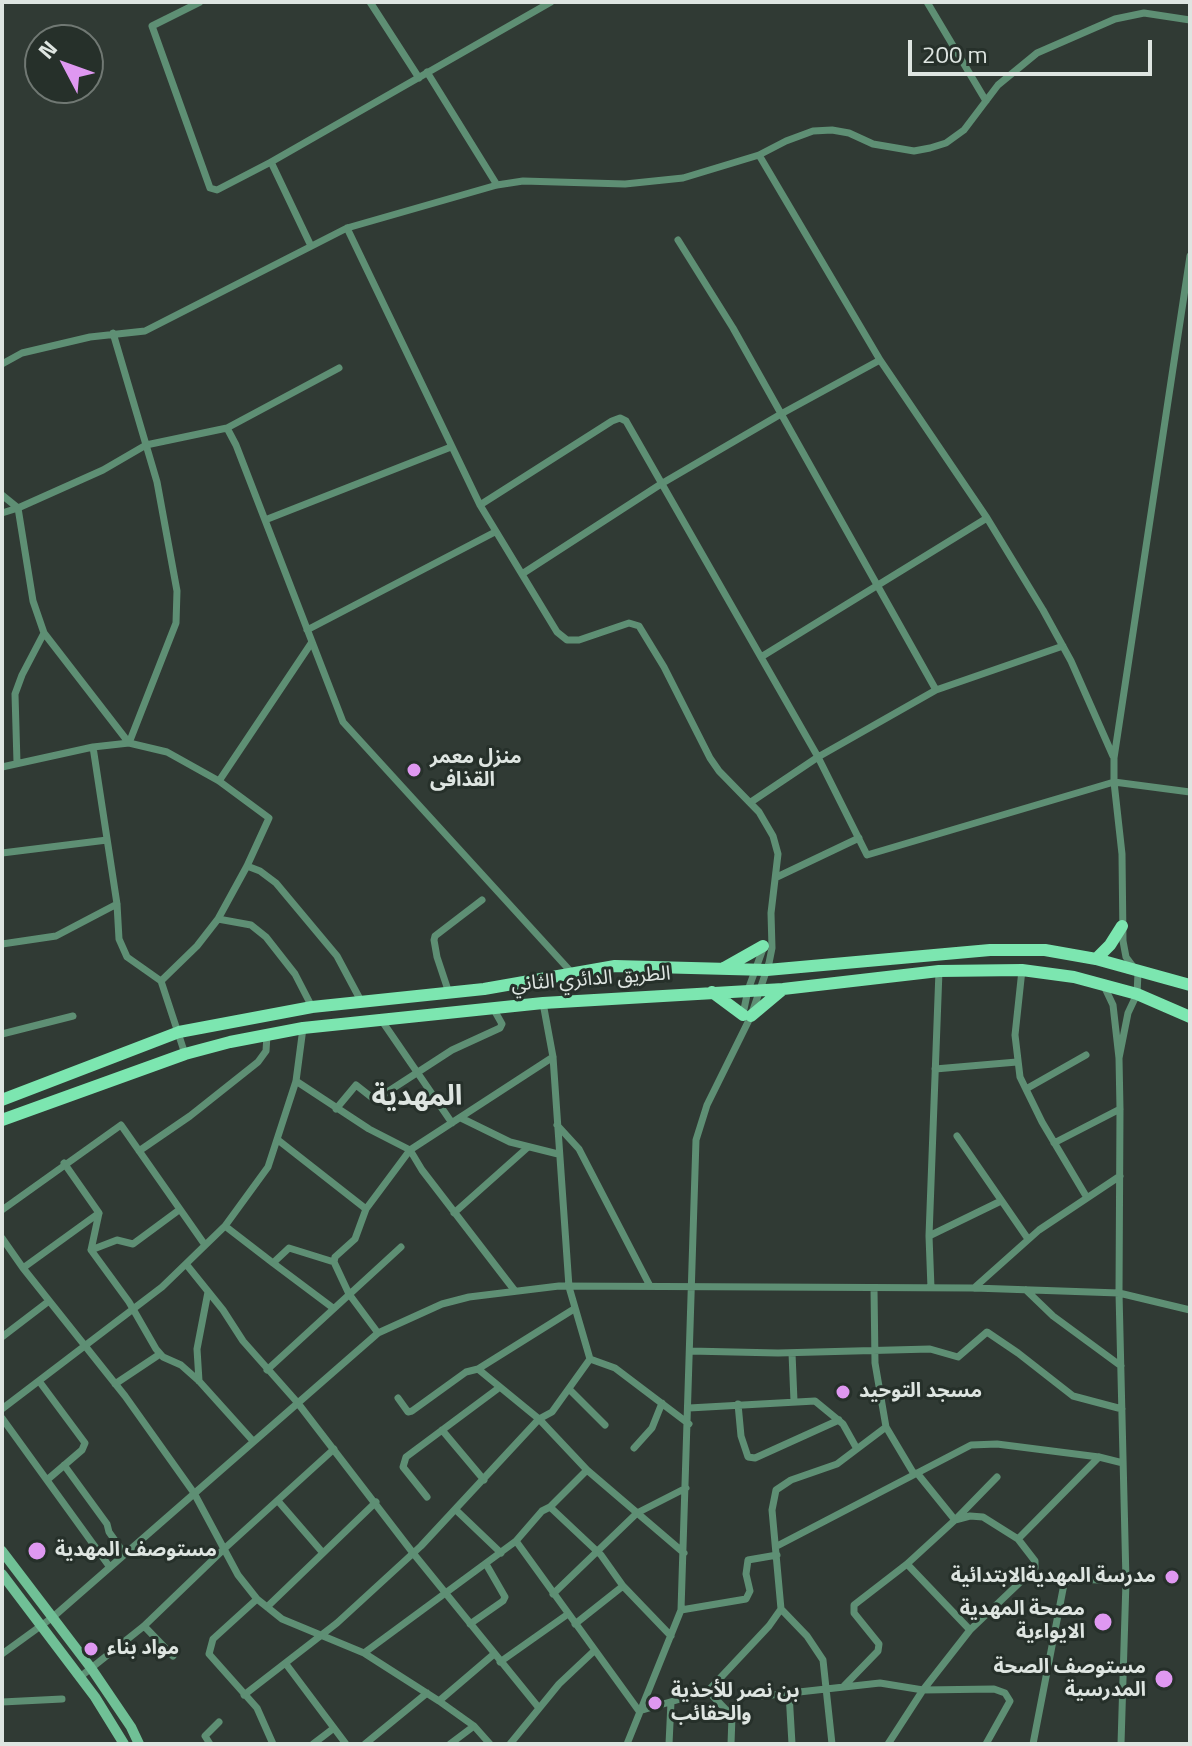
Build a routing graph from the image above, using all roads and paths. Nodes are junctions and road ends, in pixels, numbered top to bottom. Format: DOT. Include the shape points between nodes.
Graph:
graph roads {
  1 [pos="200,2"];
  2 [pos="370,2"];
  3 [pos="551,2"];
  4 [pos="927,2"];
  5 [pos="1190,20"];
  6 [pos="427,72"];
  7 [pos="419,78"];
  8 [pos="986,101"];
  9 [pos="759,155"];
  10 [pos="271,162"];
  11 [pos="497,185"];
  12 [pos="347,228"];
  13 [pos="678,240"];
  14 [pos="311,246"];
  15 [pos="1190,256"];
  16 [pos="113,333"];
  17 [pos="880,360"];
  18 [pos="2,364"];
  19 [pos="339,368"];
  20 [pos="781,414"];
  21 [pos="227,428"];
  22 [pos="146,445"];
  23 [pos="451,447"];
  24 [pos="661,484"];
  25 [pos="2,495"];
  26 [pos="480,505"];
  27 [pos="18,508"];
  28 [pos="2,513"];
  29 [pos="987,518"];
  30 [pos="265,520"];
  31 [pos="495,532"];
  32 [pos="522,574"];
  33 [pos="877,584"];
  34 [pos="307,630"];
  35 [pos="44,633"];
  36 [pos="312,642"];
  37 [pos="1063,646"];
  38 [pos="761,657"];
  39 [pos="936,690"];
  40 [pos="129,743"];
  41 [pos="93,747"];
  42 [pos="818,757"];
  43 [pos="1114,758"];
  44 [pos="17,763"];
  45 [pos="2,767"];
  46 [pos="219,781"];
  47 [pos="1114,782"];
  48 [pos="1190,792"];
  49 [pos="751,802"];
  50 [pos="859,838"];
  51 [pos="107,840"];
  52 [pos="2,853"];
  53 [pos="247,866"];
  54 [pos="777,877"];
  55 [pos="482,900"];
  56 [pos="117,904"];
  57 [pos="218,919"];
  58 [pos="1122,926"];
  59 [pos="770,934"];
  60 [pos="2,944"];
  61 [pos="763,946"];
  62 [pos="1096,959"];
  63 [pos="720,970"];
  64 [pos="761,970"];
  65 [pos="1022,970"];
  66 [pos="939,971"];
  67 [pos="1138,973"];
  68 [pos="573,974"];
  69 [pos="161,981"];
  70 [pos="1190,985"];
  71 [pos="1104,986"];
  72 [pos="783,989"];
  73 [pos="754,990"];
  74 [pos="712,992"];
  75 [pos="449,993"];
  76 [pos="1137,994"];
  77 [pos="361,1001"];
  78 [pos="543,1003"];
  79 [pos="312,1007"];
  80 [pos="493,1008"];
  81 [pos="73,1016"];
  82 [pos="1190,1017"];
  83 [pos="746,1018"];
  84 [pos="382,1021"];
  85 [pos="303,1028"];
  86 [pos="179,1032"];
  87 [pos="2,1034"];
  88 [pos="267,1035"];
  89 [pos="185,1054"];
  90 [pos="1086,1055"];
  91 [pos="553,1057"];
  92 [pos="1119,1058"];
  93 [pos="1017,1062"];
  94 [pos="935,1069"];
  95 [pos="417,1071"];
  96 [pos="296,1081"];
  97 [pos="1026,1089"];
  98 [pos="2,1100"];
  99 [pos="336,1109"];
  100 [pos="1120,1109"];
  101 [pos="461,1118"];
  102 [pos="2,1120"];
  103 [pos="452,1123"];
  104 [pos="557,1125"];
  105 [pos="957,1136"];
  106 [pos="278,1140"];
  107 [pos="1054,1143"];
  108 [pos="527,1148"];
  109 [pos="410,1150"];
  110 [pos="139,1151"];
  111 [pos="558,1154"];
  112 [pos="64,1163"];
  113 [pos="1120,1176"];
  114 [pos="1086,1196"];
  115 [pos="1001,1201"];
  116 [pos="366,1209"];
  117 [pos="2,1210"];
  118 [pos="179,1210"];
  119 [pos="99,1213"];
  120 [pos="454,1213"];
  121 [pos="225,1226"];
  122 [pos="929,1236"];
  123 [pos="2,1238"];
  124 [pos="1028,1239"];
  125 [pos="205,1245"];
  126 [pos="401,1247"];
  127 [pos="91,1250"];
  128 [pos="334,1262"];
  129 [pos="273,1263"];
  130 [pos="186,1264"];
  131 [pos="23,1268"];
  132 [pos="650,1286"];
  133 [pos="691,1286"];
  134 [pos="569,1287"];
  135 [pos="874,1288"];
  136 [pos="931,1288"];
  137 [pos="974,1288"];
  138 [pos="1026,1290"];
  139 [pos="515,1291"];
  140 [pos="208,1292"];
  141 [pos="1119,1293"];
  142 [pos="349,1294"];
  143 [pos="49,1301"];
  144 [pos="333,1308"];
  145 [pos="574,1309"];
  146 [pos="132,1310"];
  147 [pos="1190,1310"];
  148 [pos="378,1333"];
  149 [pos="2,1337"];
  150 [pos="85,1346"];
  151 [pos="690,1351"];
  152 [pos="874,1352"];
  153 [pos="792,1353"];
  154 [pos="160,1354"];
  155 [pos="590,1359"];
  156 [pos="1121,1366"];
  157 [pos="478,1369"];
  158 [pos="267,1370"];
  159 [pos="39,1381"];
  160 [pos="199,1381"];
  161 [pos="115,1384"];
  162 [pos="500,1387"];
  163 [pos="569,1389"];
  164 [pos="398,1398"];
  165 [pos="794,1401"];
  166 [pos="297,1402"];
  167 [pos="662,1403"];
  168 [pos="738,1404"];
  169 [pos="689,1408"];
  170 [pos="2,1409"];
  171 [pos="1122,1409"];
  172 [pos="2,1418"];
  173 [pos="539,1419"];
  174 [pos="839,1420"];
  175 [pos="689,1424"];
  176 [pos="605,1425"];
  177 [pos="886,1427"];
  178 [pos="442,1430"];
  179 [pos="253,1441"];
  180 [pos="634,1448"];
  181 [pos="334,1449"];
  182 [pos="857,1449"];
  183 [pos="1099,1457"];
  184 [pos="1123,1463"];
  185 [pos="64,1465"];
  186 [pos="587,1470"];
  187 [pos="915,1473"];
  188 [pos="997,1477"];
  189 [pos="47,1480"];
  190 [pos="484,1480"];
  191 [pos="686,1488"];
  192 [pos="194,1493"];
  193 [pos="427,1497"];
  194 [pos="278,1501"];
  195 [pos="376,1502"];
  196 [pos="550,1507"];
  197 [pos="456,1510"];
  198 [pos="637,1513"];
  199 [pos="955,1520"];
  200 [pos="1018,1539"];
  201 [pos="516,1541"];
  202 [pos="224,1549"];
  203 [pos="596,1550"];
  204 [pos="2,1551"];
  205 [pos="777,1551"];
  206 [pos="124,1553"];
  207 [pos="323,1553"];
  208 [pos="413,1553"];
  209 [pos="501,1553"];
  210 [pos="684,1553"];
  211 [pos="486,1564"];
  212 [pos="907,1564"];
  213 [pos="109,1566"];
  214 [pos="2,1574"];
  215 [pos="1126,1581"];
  216 [pos="623,1586"];
  217 [pos="447,1594"];
  218 [pos="553,1594"];
  219 [pos="257,1599"];
  220 [pos="267,1607"];
  221 [pos="781,1609"];
  222 [pos="681,1610"];
  223 [pos="568,1614"];
  224 [pos="53,1617"];
  225 [pos="470,1624"];
  226 [pos="575,1624"];
  227 [pos="41,1626"];
  228 [pos="144,1626"];
  229 [pos="970,1630"];
  230 [pos="320,1635"];
  231 [pos="671,1636"];
  232 [pos="594,1651"];
  233 [pos="364,1653"];
  234 [pos="2,1654"];
  235 [pos="494,1654"];
  236 [pos="173,1656"];
  237 [pos="500,1662"];
  238 [pos="286,1664"];
  239 [pos="91,1668"];
  240 [pos="80,1677"];
  241 [pos="844,1686"];
  242 [pos="825,1688"];
  243 [pos="923,1690"];
  244 [pos="708,1691"];
  245 [pos="427,1693"];
  246 [pos="789,1693"];
  247 [pos="244,1695"];
  248 [pos="763,1696"];
  249 [pos="62,1699"];
  250 [pos="439,1701"];
  251 [pos="2,1702"];
  252 [pos="671,1702"];
  253 [pos="539,1708"];
  254 [pos="639,1711"];
  255 [pos="219,1722"];
  256 [pos="474,1726"];
  257 [pos="334,1728"];
  258 [pos="124,1744"];
  259 [pos="139,1744"];
  260 [pos="210,1744"];
  261 [pos="273,1744"];
  262 [pos="313,1744"];
  263 [pos="346,1744"];
  264 [pos="365,1744"];
  265 [pos="450,1744"];
  266 [pos="490,1744"];
  267 [pos="510,1744"];
  268 [pos="627,1744"];
  269 [pos="669,1744"];
  270 [pos="731,1744"];
  271 [pos="792,1744"];
  272 [pos="832,1744"];
  273 [pos="888,1744"];
  274 [pos="986,1744"];
  275 [pos="1033,1744"];
  276 [pos="1121,1744"];
  1 -- 10 [label="street" via="152,26 210,188 217,190"];
  2 -- 7 [label="street"];
  3 -- 6 [label="street"];
  4 -- 8 [label="street"];
  5 -- 8 [label="street" via="1144,13 1115,19 1037,53"];
  6 -- 7 [label="street"];
  6 -- 11 [label="street"];
  7 -- 10 [label="street"];
  8 -- 9 [label="street" via="964,130 930,148 889,147 832,130 813,131"];
  9 -- 11 [label="street" via="658,182"];
  9 -- 17 [label="street"];
  10 -- 14 [label="street"];
  11 -- 12 [label="street"];
  12 -- 14 [label="street"];
  12 -- 23 [label="street"];
  13 -- 20 [label="street"];
  14 -- 16 [label="street" via="145,331"];
  15 -- 43 [label="street"];
  16 -- 18 [label="street" via="22,353"];
  16 -- 22 [label="street"];
  17 -- 20 [label="street"];
  17 -- 29 [label="street"];
  19 -- 21 [label="street"];
  20 -- 24 [label="street"];
  20 -- 33 [label="street"];
  21 -- 22 [label="street"];
  21 -- 30 [label="street"];
  22 -- 27 [label="street"];
  22 -- 40 [label="street" via="178,608"];
  23 -- 26 [label="street"];
  23 -- 30 [label="street"];
  24 -- 26 [label="street" via="620,418"];
  24 -- 32 [label="street"];
  24 -- 38 [label="street"];
  25 -- 27 [label="street"];
  26 -- 31 [label="street"];
  27 -- 28 [label="street"];
  27 -- 35 [label="street" via="33,601"];
  29 -- 33 [label="street"];
  29 -- 37 [label="street"];
  30 -- 34 [label="street"];
  31 -- 32 [label="street"];
  31 -- 34 [label="street"];
  32 -- 49 [label="street" via="567,640 629,623 639,626 710,758"];
  33 -- 38 [label="street"];
  33 -- 39 [label="street"];
  34 -- 36 [label="street"];
  35 -- 40 [label="street"];
  35 -- 44 [label="street" via="15,694"];
  36 -- 46 [label="street"];
  36 -- 68 [label="street" via="343,722"];
  37 -- 39 [label="street"];
  37 -- 43 [label="street"];
  38 -- 42 [label="street"];
  39 -- 42 [label="street"];
  40 -- 41 [label="street"];
  40 -- 46 [label="street" via="167,752"];
  41 -- 44 [label="street"];
  41 -- 51 [label="street"];
  42 -- 49 [label="street"];
  42 -- 50 [label="street"];
  43 -- 47 [label="street"];
  44 -- 45 [label="street"];
  46 -- 53 [label="street" via="269,818"];
  47 -- 48 [label="street"];
  47 -- 50 [label="street" via="870,855"];
  47 -- 58 [label="street"];
  49 -- 54 [label="street" via="776,843"];
  50 -- 54 [label="street"];
  51 -- 52 [label="street"];
  51 -- 56 [label="street"];
  53 -- 57 [label="street"];
  53 -- 77 [label="street" via="276,883 337,956"];
  54 -- 59 [label="street"];
  55 -- 75 [label="street" via="435,936"];
  56 -- 60 [label="street" via="56,936"];
  56 -- 69 [label="street" via="124,952"];
  57 -- 69 [label="street"];
  57 -- 79 [label="street" via="251,925 266,937"];
  58 -- 62 [label="main road"];
  58 -- 67 [label="street" via="1126,957"];
  59 -- 61 [label="street"];
  59 -- 64 [label="street" via="772,948"];
  61 -- 63 [label="main road"];
  61 -- 64 [label="street"];
  62 -- 64 [label="main road, الطريق الدائري الثاني" via="1045,950 990,950"];
  62 -- 67 [label="main road, الطريق الدائري الثاني"];
  63 -- 64 [label="main road, الطريق الدائري الثاني"];
  63 -- 68 [label="main road, الطريق الدائري الثاني" via="615,966"];
  64 -- 73 [label="street"];
  65 -- 66 [label="main road, الطريق الدائري الثاني"];
  65 -- 71 [label="main road, الطريق الدائري الثاني"];
  65 -- 93 [label="street"];
  66 -- 72 [label="main road, الطريق الدائري الثاني"];
  66 -- 94 [label="street"];
  67 -- 70 [label="main road, الطريق الدائري الثاني"];
  67 -- 76 [label="street"];
  68 -- 75 [label="main road, الطريق الدائري الثاني"];
  69 -- 86 [label="street"];
  71 -- 76 [label="main road, الطريق الدائري الثاني"];
  71 -- 92 [label="street" via="1113,1005"];
  72 -- 73 [label="main road, الطريق الدائري الثاني"];
  72 -- 83 [label="main road"];
  73 -- 74 [label="main road, الطريق الدائري الثاني"];
  73 -- 83 [label="street"];
  74 -- 78 [label="main road, الطريق الدائري الثاني"];
  74 -- 83 [label="main road"];
  75 -- 77 [label="main road, الطريق الدائري الثاني"];
  76 -- 82 [label="main road, الطريق الدائري الثاني"];
  76 -- 92 [label="street"];
  77 -- 79 [label="main road, الطريق الدائري الثاني"];
  78 -- 80 [label="main road, الطريق الدائري الثاني"];
  78 -- 91 [label="street"];
  79 -- 86 [label="main road, الطريق الدائري الثاني"];
  80 -- 84 [label="main road, الطريق الدائري الثاني"];
  80 -- 95 [label="street" via="500,1028"];
  81 -- 87 [label="street"];
  83 -- 133 [label="street" via="696,1140"];
  84 -- 85 [label="main road, الطريق الدائري الثاني"];
  84 -- 95 [label="street"];
  85 -- 88 [label="main road, الطريق الدائري الثاني"];
  85 -- 96 [label="street"];
  86 -- 89 [label="street"];
  86 -- 98 [label="main road, الطريق الدائري الثاني"];
  88 -- 89 [label="main road, الطريق الدائري الثاني"];
  88 -- 110 [label="street" via="266,1051 247,1072"];
  89 -- 102 [label="main road, الطريق الدائري الثاني"];
  90 -- 97 [label="street"];
  91 -- 101 [label="street"];
  91 -- 104 [label="street"];
  92 -- 100 [label="street"];
  93 -- 94 [label="street"];
  93 -- 97 [label="street"];
  94 -- 122 [label="street"];
  95 -- 99 [label="street" via="375,1100 356,1085"];
  95 -- 103 [label="street"];
  96 -- 99 [label="street"];
  96 -- 106 [label="street"];
  97 -- 107 [label="street"];
  99 -- 109 [label="street"];
  100 -- 107 [label="street"];
  100 -- 113 [label="street"];
  101 -- 103 [label="street"];
  101 -- 108 [label="street"];
  103 -- 109 [label="street"];
  104 -- 111 [label="street"];
  104 -- 132 [label="street" via="579,1149"];
  105 -- 115 [label="street"];
  106 -- 116 [label="street"];
  106 -- 121 [label="street" via="268,1167"];
  107 -- 114 [label="street"];
  108 -- 111 [label="street"];
  108 -- 120 [label="street"];
  109 -- 116 [label="street"];
  109 -- 120 [label="street"];
  110 -- 112 [label="street" via="119,1125"];
  110 -- 118 [label="street"];
  111 -- 134 [label="street"];
  112 -- 117 [label="street"];
  112 -- 119 [label="street"];
  113 -- 114 [label="street"];
  113 -- 141 [label="street"];
  114 -- 124 [label="street"];
  115 -- 122 [label="street"];
  115 -- 124 [label="street"];
  116 -- 128 [label="street" via="355,1239"];
  118 -- 125 [label="street"];
  118 -- 127 [label="street" via="133,1244 117,1240"];
  119 -- 127 [label="street"];
  119 -- 131 [label="street"];
  120 -- 139 [label="street"];
  121 -- 125 [label="street"];
  121 -- 129 [label="street"];
  122 -- 136 [label="street"];
  123 -- 131 [label="street"];
  124 -- 137 [label="street"];
  125 -- 130 [label="street"];
  126 -- 142 [label="street"];
  127 -- 146 [label="street"];
  128 -- 129 [label="street" via="289,1248"];
  128 -- 142 [label="street"];
  129 -- 144 [label="street"];
  130 -- 140 [label="street"];
  130 -- 146 [label="street"];
  131 -- 143 [label="street"];
  132 -- 133 [label="street"];
  132 -- 134 [label="street"];
  133 -- 135 [label="street"];
  133 -- 151 [label="street"];
  134 -- 139 [label="street"];
  134 -- 145 [label="street"];
  135 -- 136 [label="street"];
  135 -- 152 [label="street"];
  136 -- 137 [label="street"];
  137 -- 138 [label="street"];
  138 -- 141 [label="street"];
  138 -- 156 [label="street"];
  139 -- 148 [label="street" via="442,1304"];
  140 -- 158 [label="street"];
  140 -- 160 [label="street" via="197,1349"];
  141 -- 147 [label="street"];
  141 -- 156 [label="street"];
  142 -- 144 [label="street"];
  142 -- 148 [label="street"];
  143 -- 149 [label="street"];
  143 -- 150 [label="street"];
  144 -- 158 [label="street"];
  145 -- 155 [label="street"];
  145 -- 157 [label="street"];
  146 -- 150 [label="street"];
  146 -- 154 [label="street"];
  148 -- 166 [label="street"];
  150 -- 159 [label="street"];
  150 -- 161 [label="street"];
  151 -- 153 [label="street"];
  151 -- 169 [label="street"];
  152 -- 153 [label="street"];
  152 -- 171 [label="street" via="935,1349 958,1357 987,1332 1073,1396"];
  152 -- 177 [label="street"];
  153 -- 165 [label="street"];
  154 -- 160 [label="street"];
  154 -- 161 [label="street"];
  155 -- 163 [label="street"];
  155 -- 167 [label="street" via="615,1368"];
  156 -- 171 [label="street"];
  157 -- 162 [label="street"];
  157 -- 164 [label="street" via="412,1411"];
  158 -- 166 [label="street"];
  159 -- 170 [label="street"];
  159 -- 185 [label="street" via="85,1443"];
  160 -- 179 [label="street"];
  161 -- 192 [label="street"];
  162 -- 173 [label="street"];
  162 -- 178 [label="street"];
  163 -- 173 [label="street" via="552,1412"];
  163 -- 176 [label="street"];
  165 -- 168 [label="street"];
  165 -- 174 [label="street" via="815,1401"];
  166 -- 179 [label="street"];
  166 -- 181 [label="street"];
  167 -- 175 [label="street"];
  167 -- 180 [label="street" via="652,1428"];
  168 -- 169 [label="street"];
  168 -- 174 [label="street" via="748,1457"];
  169 -- 175 [label="street"];
  171 -- 184 [label="street"];
  172 -- 189 [label="street"];
  173 -- 186 [label="street"];
  173 -- 190 [label="street"];
  174 -- 182 [label="street"];
  175 -- 191 [label="street"];
  177 -- 182 [label="street"];
  177 -- 187 [label="street"];
  178 -- 190 [label="street"];
  178 -- 193 [label="street" via="403,1463"];
  179 -- 192 [label="street"];
  181 -- 194 [label="street"];
  181 -- 195 [label="street"];
  182 -- 205 [label="street" via="837,1464 776,1490 772,1510"];
  183 -- 184 [label="street"];
  183 -- 187 [label="street" via="981,1443"];
  183 -- 200 [label="street"];
  184 -- 215 [label="street"];
  185 -- 189 [label="street"];
  185 -- 206 [label="street"];
  186 -- 196 [label="street"];
  186 -- 198 [label="street"];
  187 -- 199 [label="street"];
  187 -- 205 [label="street"];
  188 -- 199 [label="street"];
  189 -- 213 [label="street"];
  190 -- 197 [label="street"];
  191 -- 198 [label="street"];
  191 -- 210 [label="street"];
  192 -- 202 [label="street"];
  192 -- 206 [label="street"];
  194 -- 202 [label="street"];
  194 -- 207 [label="street"];
  195 -- 207 [label="street"];
  195 -- 208 [label="street"];
  196 -- 201 [label="street"];
  196 -- 203 [label="street"];
  197 -- 208 [label="street"];
  197 -- 209 [label="street"];
  198 -- 203 [label="street"];
  198 -- 210 [label="street"];
  199 -- 200 [label="street" via="983,1517"];
  199 -- 212 [label="street"];
  200 -- 229 [label="street" via="1036,1567"];
  201 -- 209 [label="street"];
  201 -- 218 [label="street"];
  202 -- 219 [label="street"];
  202 -- 228 [label="street"];
  203 -- 216 [label="street"];
  203 -- 218 [label="street"];
  204 -- 224 [label="main road"];
  205 -- 221 [label="street"];
  205 -- 222 [label="street" via="748,1560 746,1599"];
  206 -- 213 [label="street"];
  207 -- 220 [label="street"];
  208 -- 217 [label="street"];
  208 -- 230 [label="street"];
  209 -- 211 [label="street"];
  210 -- 222 [label="street"];
  211 -- 217 [label="street"];
  211 -- 225 [label="street" via="505,1597"];
  212 -- 229 [label="street"];
  212 -- 241 [label="street" via="854,1605 854,1613 879,1644"];
  213 -- 224 [label="street"];
  214 -- 227 [label="main road"];
  215 -- 275 [label="street" via="1072,1579 1064,1584"];
  215 -- 276 [label="street"];
  216 -- 226 [label="street"];
  216 -- 231 [label="street"];
  217 -- 225 [label="street"];
  217 -- 233 [label="street"];
  218 -- 223 [label="street"];
  219 -- 220 [label="street"];
  219 -- 247 [label="street" via="208,1649"];
  220 -- 230 [label="street"];
  221 -- 242 [label="street" via="819,1652"];
  221 -- 244 [label="street"];
  222 -- 231 [label="street"];
  223 -- 226 [label="street"];
  223 -- 237 [label="street"];
  224 -- 227 [label="street"];
  224 -- 239 [label="main road"];
  225 -- 235 [label="street"];
  226 -- 232 [label="street"];
  227 -- 234 [label="street"];
  227 -- 240 [label="main road"];
  228 -- 236 [label="street"];
  228 -- 239 [label="street"];
  229 -- 243 [label="street"];
  230 -- 233 [label="street"];
  230 -- 238 [label="street"];
  231 -- 254 [label="street"];
  232 -- 253 [label="street"];
  232 -- 254 [label="street"];
  233 -- 245 [label="street"];
  235 -- 237 [label="street"];
  235 -- 250 [label="street"];
  237 -- 253 [label="street"];
  238 -- 247 [label="street"];
  238 -- 257 [label="street"];
  239 -- 240 [label="street"];
  239 -- 259 [label="main road"];
  240 -- 258 [label="main road"];
  241 -- 242 [label="street"];
  241 -- 243 [label="street" via="893,1684"];
  242 -- 246 [label="street"];
  242 -- 272 [label="street"];
  243 -- 273 [label="street"];
  243 -- 274 [label="street" via="989,1688 1005,1693 1010,1701"];
  244 -- 252 [label="street"];
  244 -- 270 [label="street" via="732,1716"];
  245 -- 250 [label="street"];
  245 -- 264 [label="street"];
  246 -- 248 [label="street"];
  246 -- 271 [label="street"];
  247 -- 261 [label="street" via="257,1708"];
  249 -- 251 [label="street"];
  250 -- 256 [label="street"];
  252 -- 254 [label="street"];
  252 -- 269 [label="street"];
  253 -- 267 [label="street"];
  254 -- 268 [label="street"];
  255 -- 260 [label="street" via="205,1736"];
  256 -- 265 [label="street"];
  256 -- 266 [label="street"];
  257 -- 262 [label="street"];
  257 -- 263 [label="street"];
}
